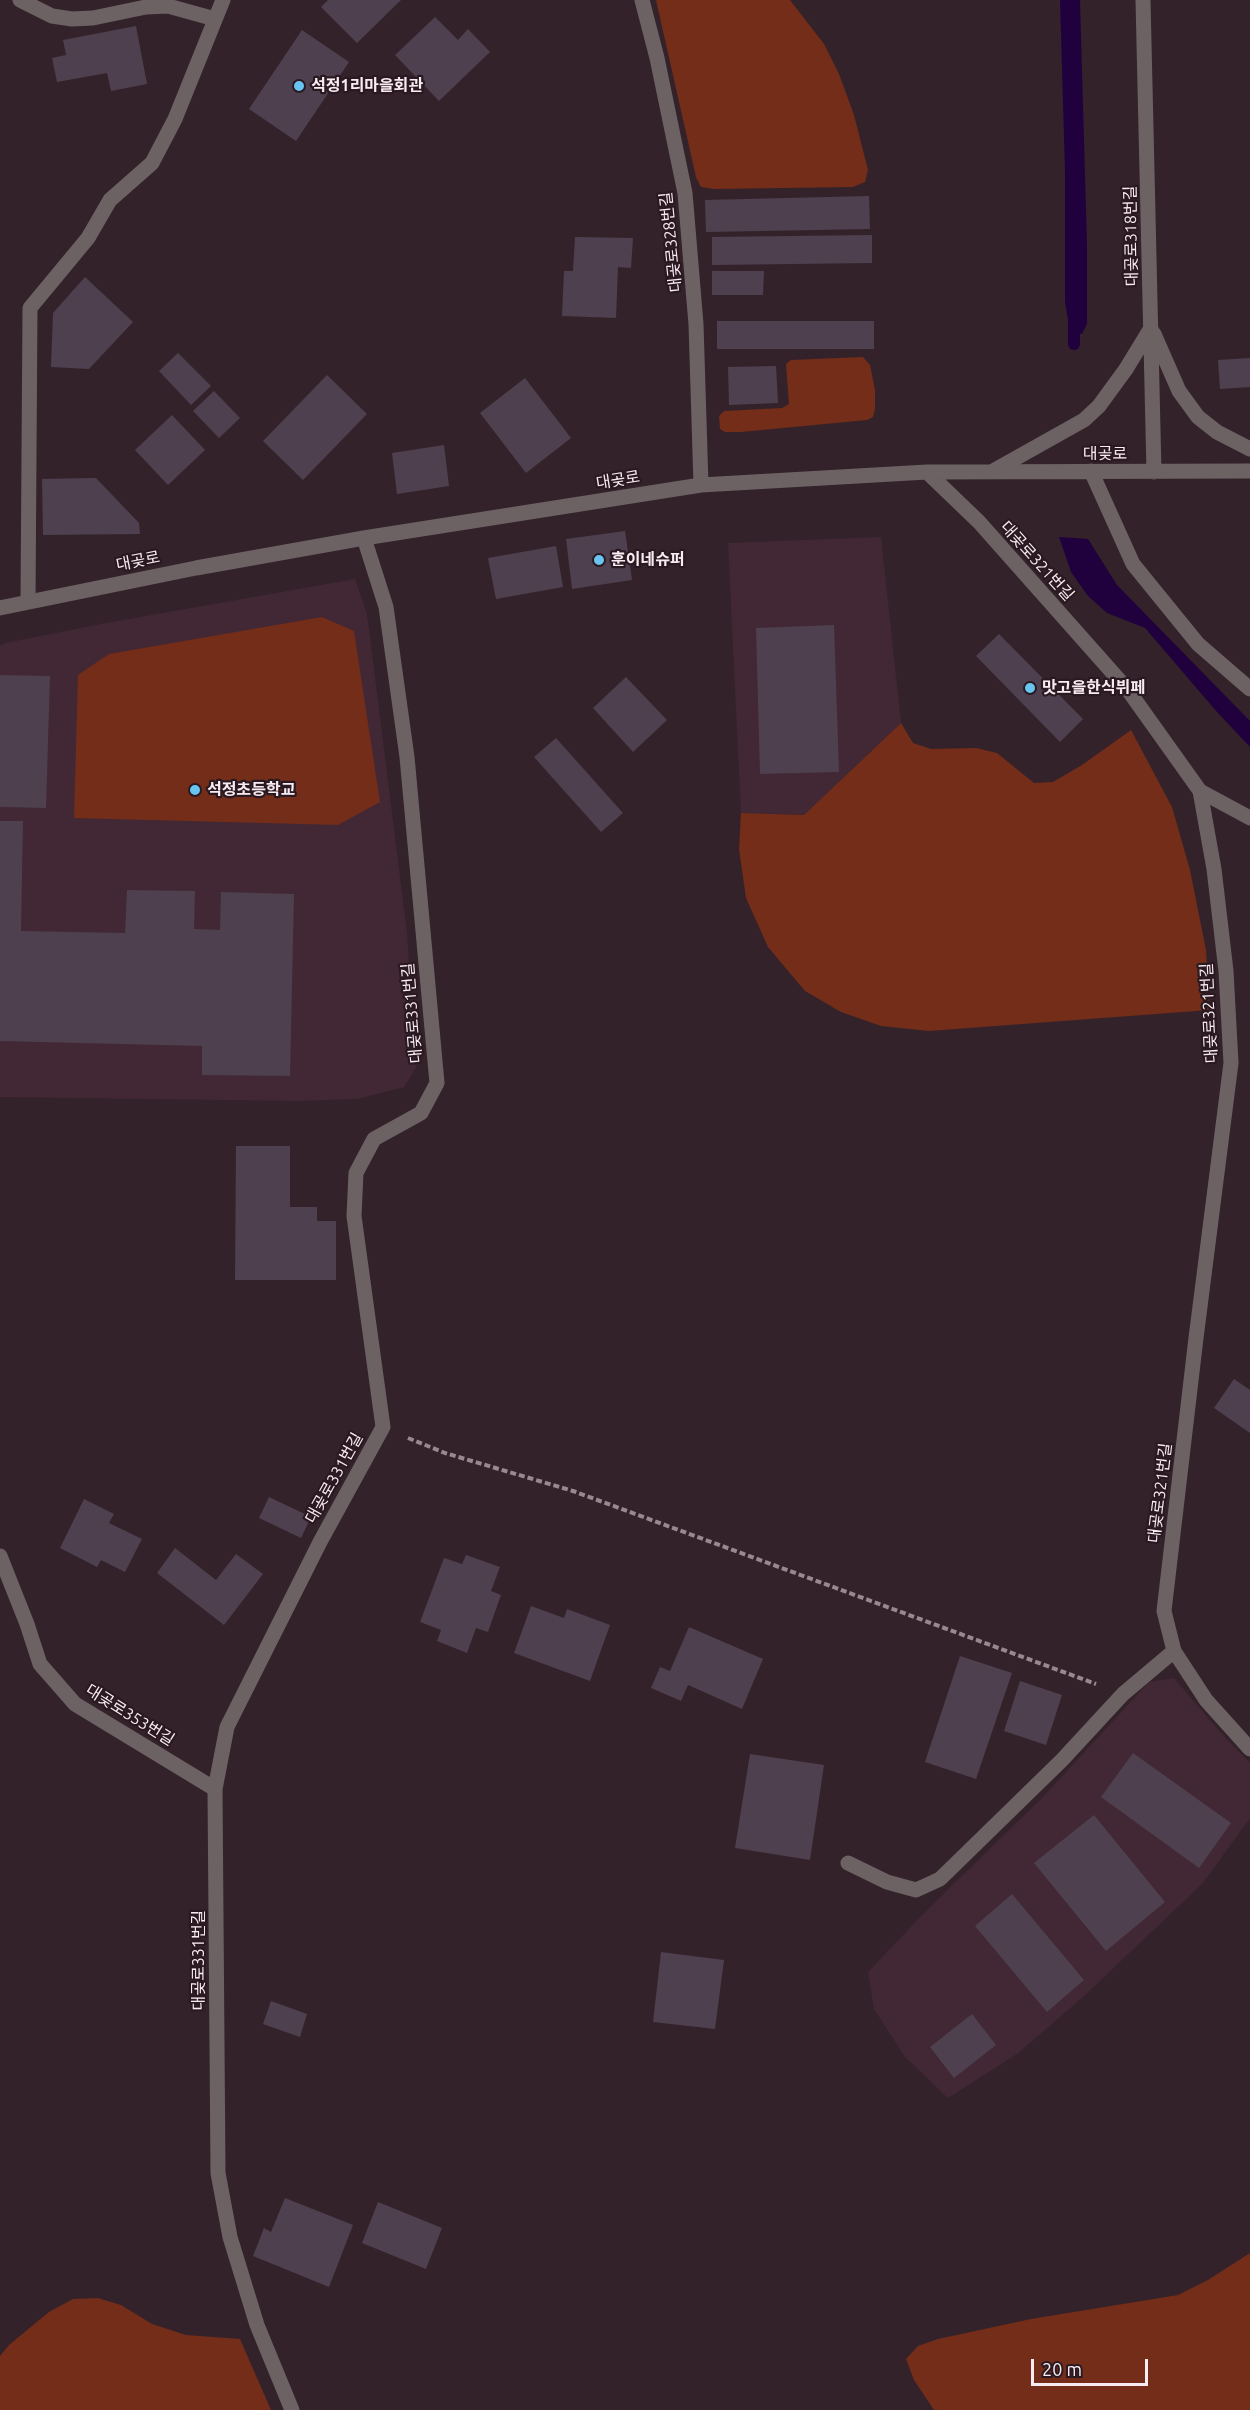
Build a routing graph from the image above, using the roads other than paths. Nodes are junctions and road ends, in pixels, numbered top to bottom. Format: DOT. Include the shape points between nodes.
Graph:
graph roads {
  1 [pos="20,0"];
  2 [pos="222,0"];
  3 [pos="642,0"];
  4 [pos="1143,0"];
  5 [pos="215,19"];
  6 [pos="1151,328"];
  7 [pos="1250,449"];
  8 [pos="1091,471"];
  9 [pos="1250,471"];
  10 [pos="927,472"];
  11 [pos="992,472"];
  12 [pos="1154,472"];
  13 [pos="701,485"];
  14 [pos="364,538"];
  15 [pos="28,602"];
  16 [pos="0,608"];
  17 [pos="1250,689"];
  18 [pos="1200,791"];
  19 [pos="1250,818"];
  20 [pos="0,1556"];
  21 [pos="1174,1651"];
  22 [pos="1250,1749"];
  23 [pos="215,1789"];
  24 [pos="848,1863"];
  25 [pos="291,2410"];
  1 -- 5 [label="street" via="52,16 72,19 168,6"];
  2 -- 5 [label="street"];
  3 -- 13 [label="street, 대곶로328번길" via="685,193 696,324"];
  4 -- 6 [label="street, 대곶로318번길"];
  5 -- 15 [label="street" via="176,119 152,163 110,200 88,238 30,309"];
  6 -- 7 [label="street" via="1179,391 1198,417"];
  6 -- 11 [label="street" via="1126,369 1084,420"];
  6 -- 12 [label="street, 대곶로318번길"];
  8 -- 11 [label="street, 대곶로"];
  8 -- 12 [label="street, 대곶로"];
  8 -- 17 [label="street" via="1133,564 1198,644"];
  9 -- 12 [label="street, 대곶로"];
  10 -- 11 [label="street, 대곶로"];
  10 -- 13 [label="street, 대곶로"];
  10 -- 18 [label="street, 대곶로321번길" via="979,522 1128,690"];
  13 -- 14 [label="street, 대곶로"];
  14 -- 15 [label="street, 대곶로"];
  14 -- 23 [label="street, 대곶로331번길" via="386,607 407,757 437,1083 421,1113 374,1139 356,1173 354,1216 383,1427 227,1727"];
  15 -- 16 [label="street, 대곶로"];
  18 -- 19 [label="street"];
  18 -- 21 [label="street, 대곶로321번길" via="1226,971 1231,1063 1164,1611"];
  20 -- 23 [label="street, 대곶로353번길" via="40,1664 75,1704"];
  21 -- 22 [label="street, 대곶로321번길" via="1206,1700"];
  21 -- 24 [label="street" via="1123,1694 1062,1760 940,1879 916,1890 887,1882"];
  23 -- 25 [label="street, 대곶로331번길" via="218,2173 230,2237"];
}
